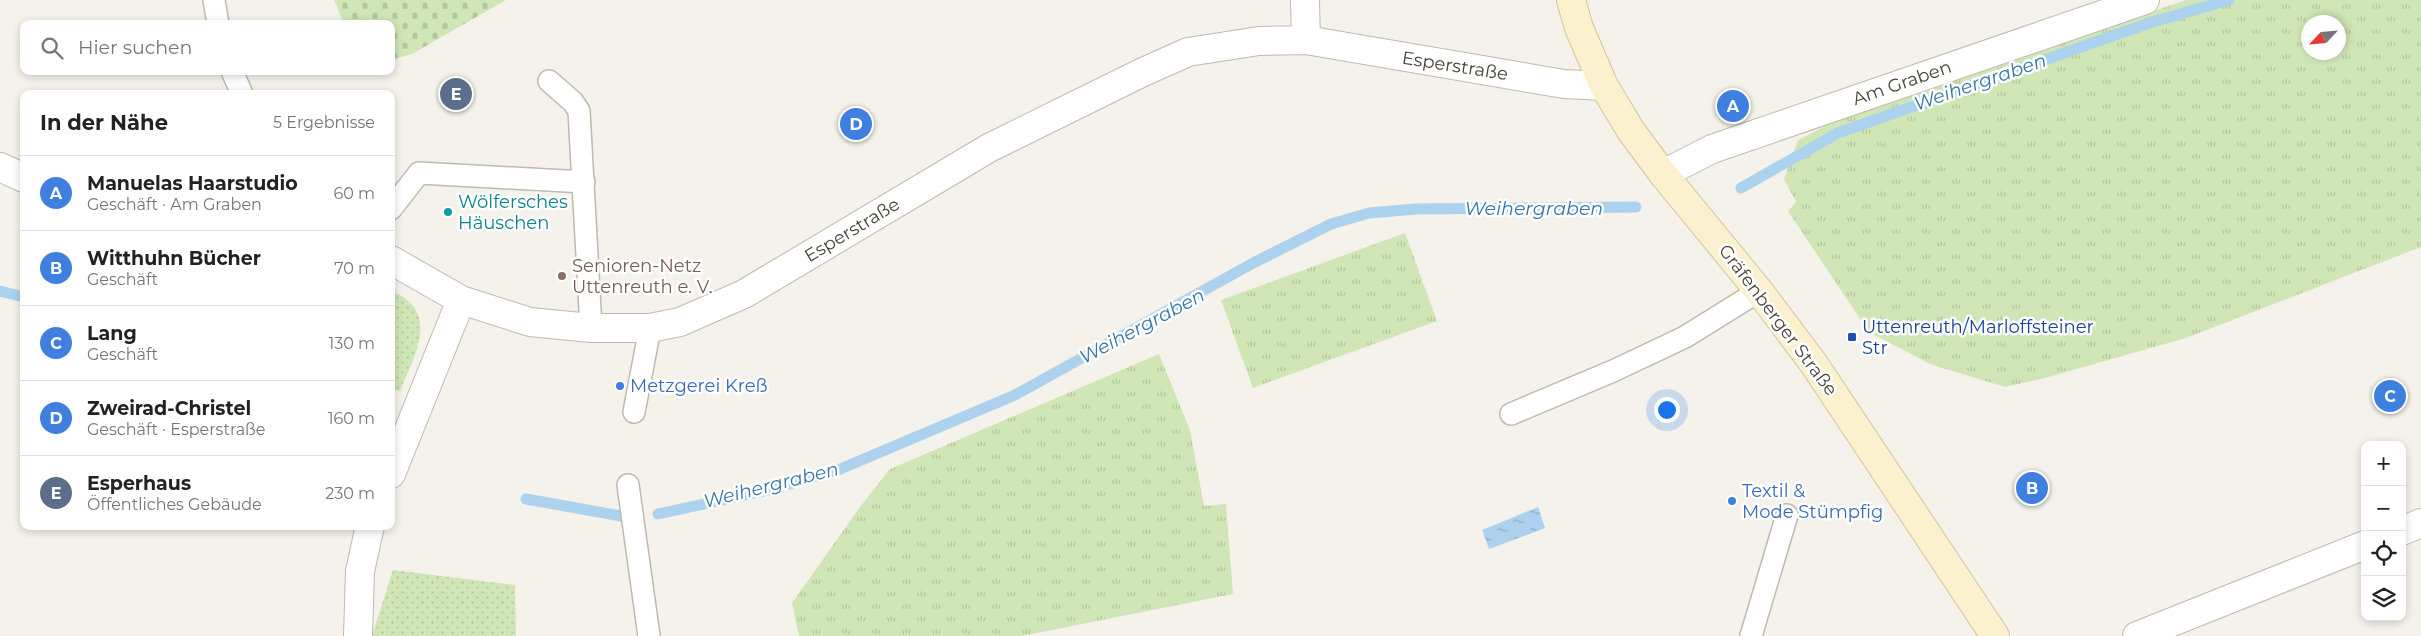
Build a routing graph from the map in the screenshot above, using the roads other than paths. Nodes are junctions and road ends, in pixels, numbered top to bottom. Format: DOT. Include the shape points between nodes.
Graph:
graph roads {
  1 [pos="214,0"];
  2 [pos="1305,0"];
  3 [pos="1571,0"];
  4 [pos="2145,0"];
  5 [pos="217,20"];
  6 [pos="1306,40"];
  7 [pos="234,75"];
  8 [pos="549,81"];
  9 [pos="1604,86"];
  10 [pos="240,90"];
  11 [pos="0,167"];
  12 [pos="1663,174"];
  13 [pos="20,176"];
  14 [pos="584,182"];
  15 [pos="395,203"];
  16 [pos="395,262"];
  17 [pos="1759,291"];
  18 [pos="461,300"];
  19 [pos="591,328"];
  20 [pos="650,328"];
  21 [pos="634,412"];
  22 [pos="1511,414"];
  23 [pos="395,464"];
  24 [pos="628,485"];
  25 [pos="1787,515"];
  26 [pos="2421,524"];
  27 [pos="369,530"];
  28 [pos="2406,530"];
  29 [pos="2361,547"];
  30 [pos="358,636"];
  31 [pos="649,636"];
  32 [pos="1752,636"];
  33 [pos="1995,636"];
  34 [pos="2137,636"];
  1 -- 5 [label="lane"];
  2 -- 6 [label="street"];
  3 -- 9 [label="main road, Gräfenberger Straße" via="1579,28"];
  4 -- 12 [label="street, Am Graben" via="1712,149"];
  6 -- 9 [label="street, Esperstraße" via="1564,84"];
  6 -- 20 [label="street, Esperstraße" via="1259,41 1188,52 989,148 744,294 680,322"];
  7 -- 10 [label="lane"];
  8 -- 14 [label="lane" via="579,111"];
  9 -- 12 [label="main road, Gräfenberger Straße" via="1631,131"];
  11 -- 13 [label="street"];
  12 -- 17 [label="main road, Gräfenberger Straße"];
  14 -- 15 [label="lane" via="419,172"];
  14 -- 19 [label="lane"];
  16 -- 18 [label="street, Esperstraße"];
  17 -- 22 [label="lane" via="1685,337"];
  17 -- 33 [label="main road, Gräfenberger Straße" via="1814,364"];
  18 -- 19 [label="street, Esperstraße" via="530,322"];
  18 -- 23 [label="street"];
  19 -- 20 [label="street, Esperstraße"];
  20 -- 21 [label="lane"];
  24 -- 31 [label="lane"];
  25 -- 32 [label="lane"];
  26 -- 28 [label="street"];
  27 -- 30 [label="street" via="360,571"];
  29 -- 34 [label="street"];
}
